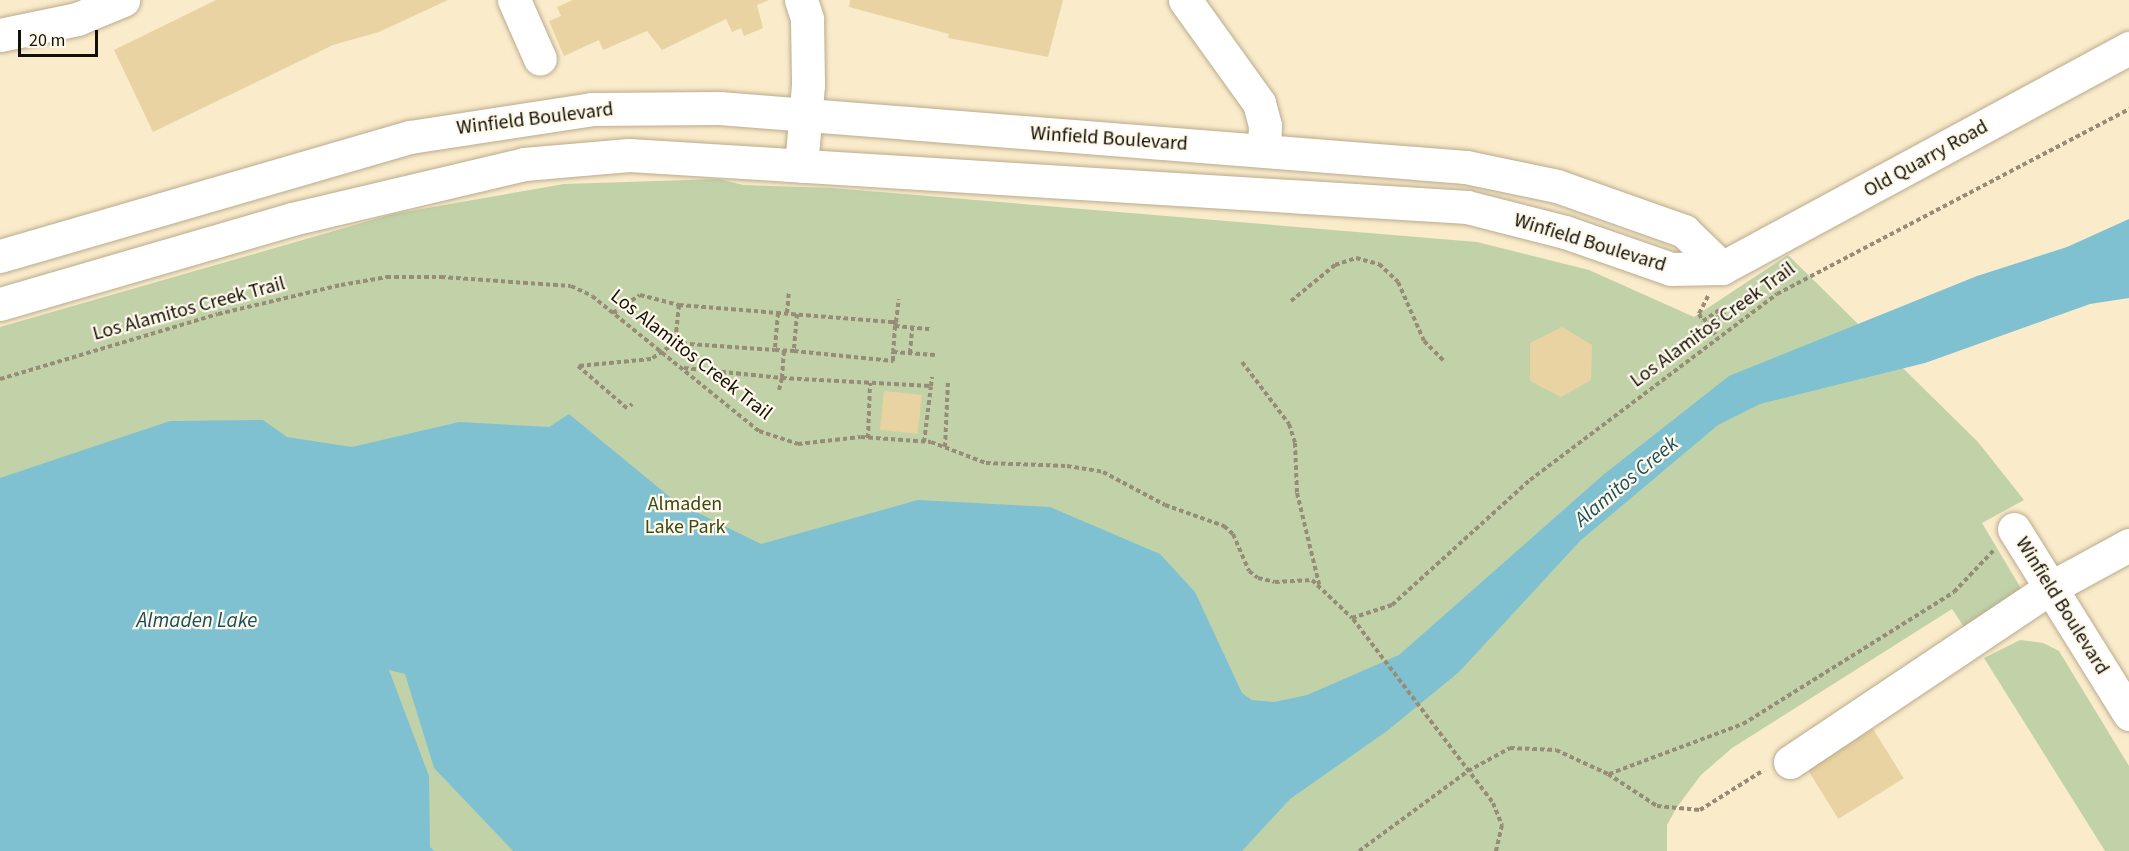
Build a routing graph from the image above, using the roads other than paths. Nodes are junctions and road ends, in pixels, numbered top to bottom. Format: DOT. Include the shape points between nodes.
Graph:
graph roads {
  1 [pos="123,0"];
  2 [pos="514,0"];
  3 [pos="801,0"];
  4 [pos="1185,0"];
  5 [pos="0,35"];
  6 [pos="2129,48"];
  7 [pos="540,59"];
  8 [pos="806,115"];
  9 [pos="1264,151"];
  10 [pos="801,166"];
  11 [pos="0,256"];
  12 [pos="1722,268"];
  13 [pos="0,304"];
  14 [pos="2014,529"];
  15 [pos="2129,545"];
  16 [pos="2050,588"];
  17 [pos="2129,714"];
  18 [pos="1790,762"];
  1 -- 5 [label="street" via="77,19"];
  2 -- 7 [label="street"];
  3 -- 8 [label="street" via="807,19"];
  4 -- 9 [label="street" via="1259,103 1265,125"];
  6 -- 12 [label="street, Old Quarry Road"];
  8 -- 9 [label="street, Winfield Boulevard"];
  8 -- 10 [label="street"];
  8 -- 11 [label="street, Winfield Boulevard" via="719,108 592,109 493,121 410,137"];
  9 -- 12 [label="street, Winfield Boulevard" via="1466,167 1557,186 1684,231"];
  10 -- 12 [label="street, Winfield Boulevard" via="1467,207 1564,232 1671,268"];
  10 -- 13 [label="street, Winfield Boulevard" via="629,155 524,164 292,219"];
  14 -- 16 [label="street, Winfield Boulevard"];
  15 -- 16 [label="street"];
  16 -- 17 [label="street, Winfield Boulevard"];
  16 -- 18 [label="street"];
}
